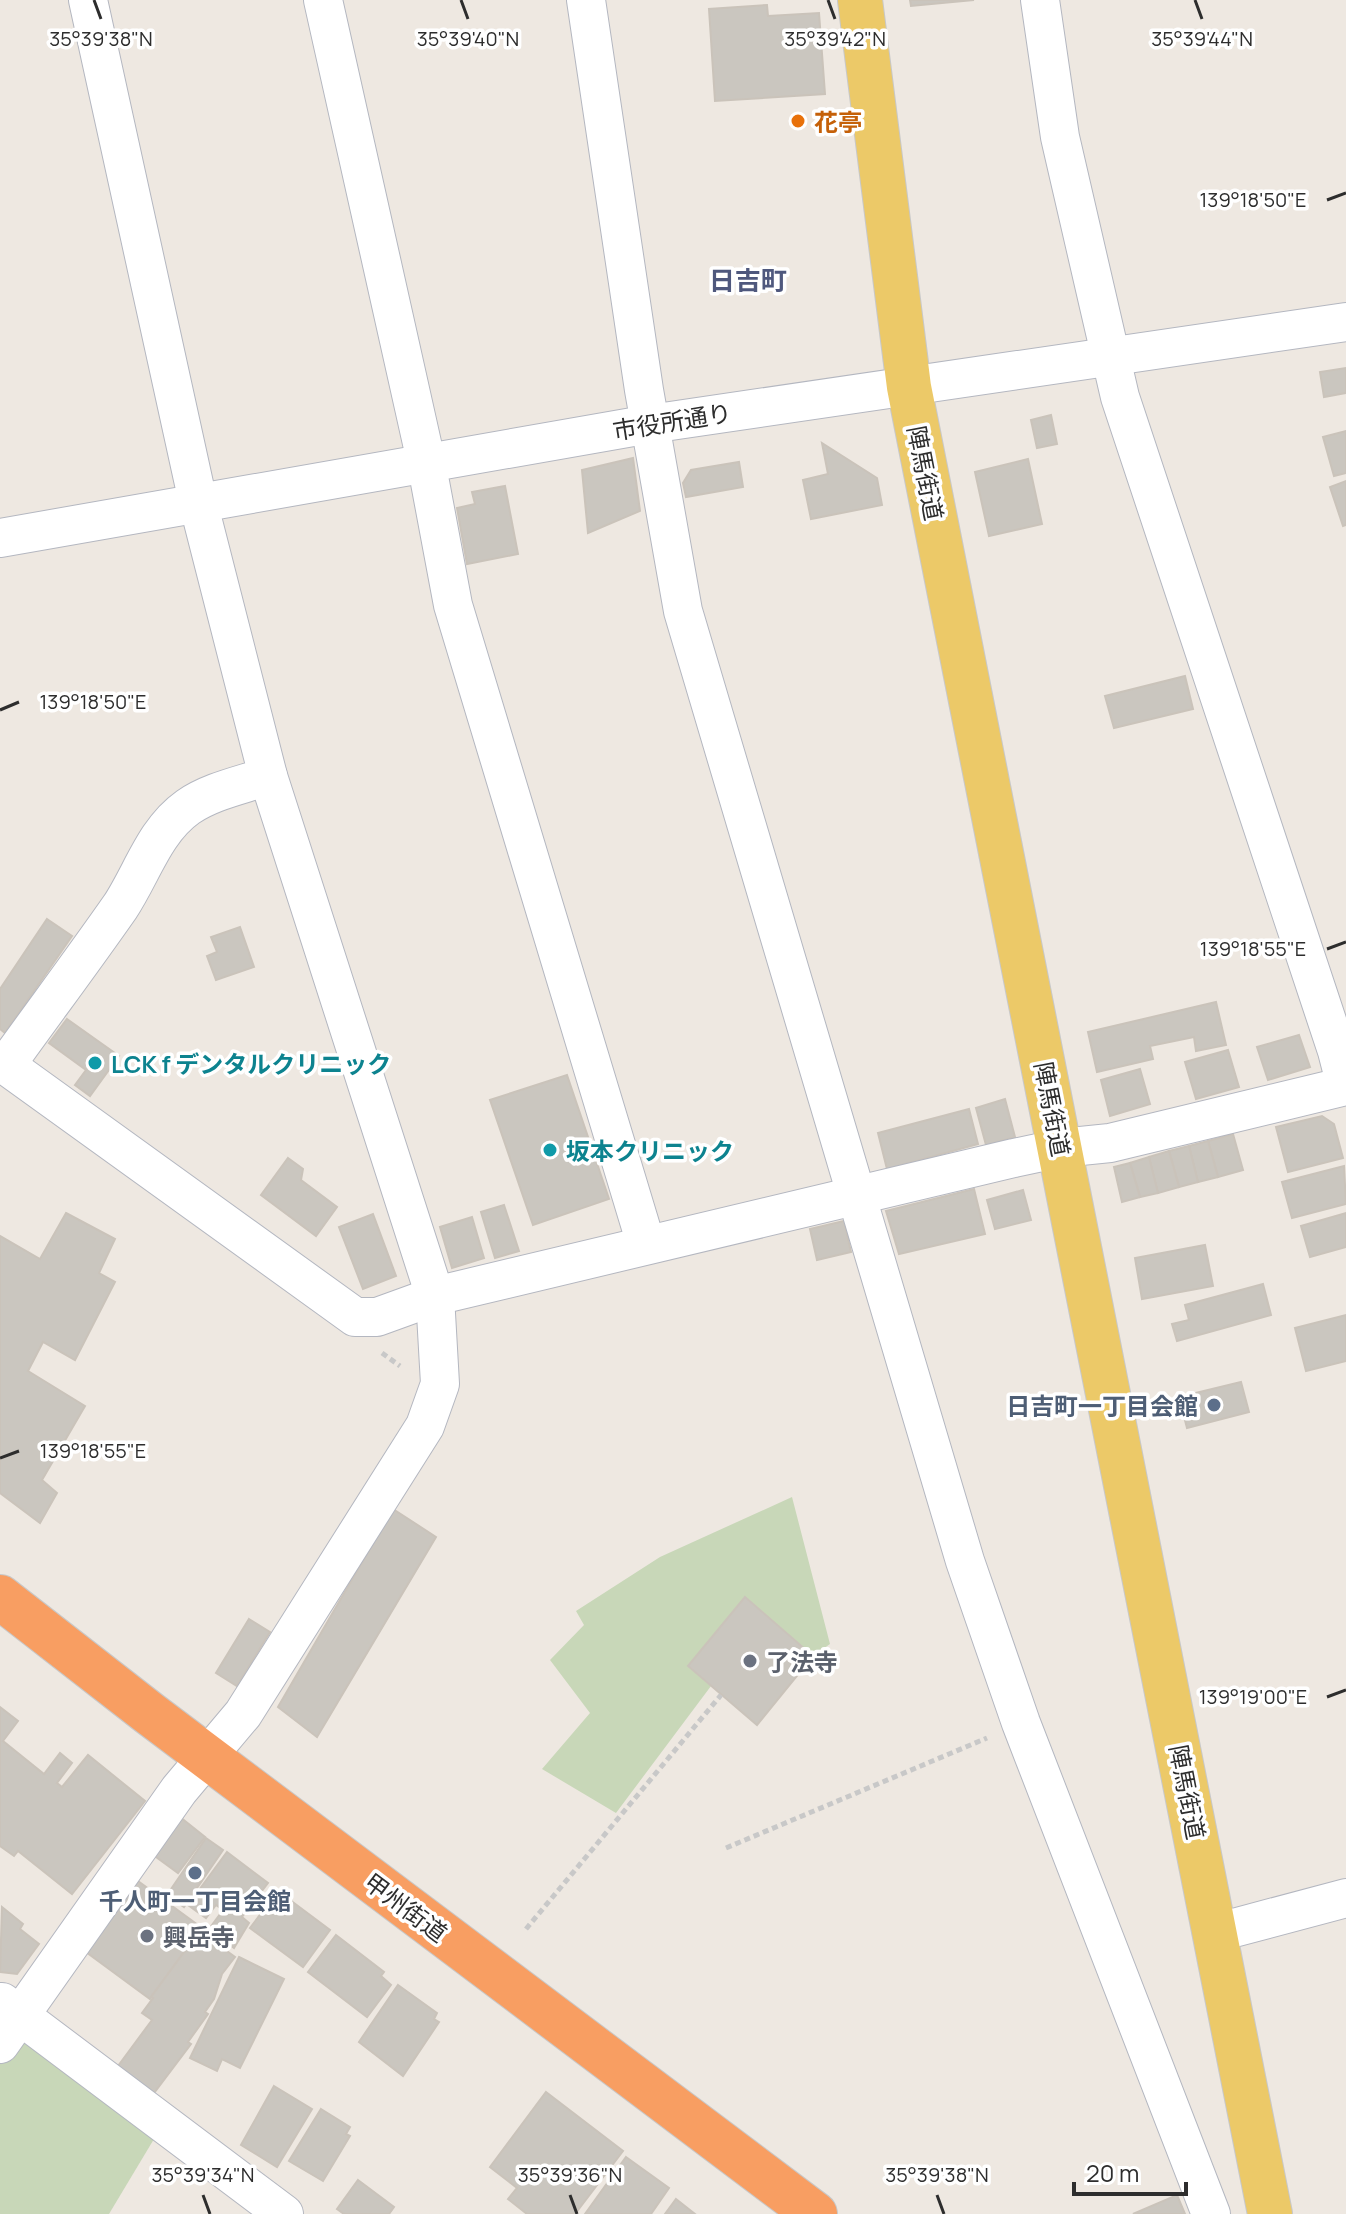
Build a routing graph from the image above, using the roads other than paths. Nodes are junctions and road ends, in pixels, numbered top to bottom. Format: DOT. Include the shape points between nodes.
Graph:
graph roads {
  1 [pos="88,0"];
  2 [pos="323,0"];
  3 [pos="586,0"];
  4 [pos="860,0"];
  5 [pos="1040,0"];
  6 [pos="1346,322"];
  7 [pos="1110,357"];
  8 [pos="909,387"];
  9 [pos="650,424"];
  10 [pos="426,461"];
  11 [pos="198,502"];
  12 [pos="0,538"];
  13 [pos="268,776"];
  14 [pos="3,1063"];
  15 [pos="1346,1086"];
  16 [pos="1061,1148"];
  17 [pos="857,1197"];
  18 [pos="646,1244"];
  19 [pos="435,1296"];
  20 [pos="0,1597"];
  21 [pos="208,1755"];
  22 [pos="1346,1898"];
  23 [pos="1215,1933"];
  24 [pos="7,2020"];
  25 [pos="790,2206"];
  26 [pos="284,2214"];
  27 [pos="1211,2214"];
  28 [pos="1270,2214"];
  1 -- 11 [label="street"];
  2 -- 10 [label="street"];
  3 -- 9 [label="street"];
  4 -- 8 [label="main road, 陣馬街道"];
  5 -- 7 [label="street" via="1060,137"];
  6 -- 7 [label="street, 市役所通り"];
  7 -- 8 [label="street, 市役所通り"];
  7 -- 15 [label="street"];
  8 -- 9 [label="street, 市役所通り"];
  8 -- 16 [label="main road, 陣馬街道"];
  9 -- 10 [label="street, 市役所通り"];
  9 -- 17 [label="street" via="683,611"];
  10 -- 11 [label="street, 市役所通り"];
  10 -- 18 [label="street" via="453,605"];
  11 -- 12 [label="street, 市役所通り"];
  11 -- 13 [label="street"];
  13 -- 14 [label="street" via="187,807 167,828 122,903"];
  13 -- 19 [label="street"];
  14 -- 19 [label="street" via="355,1317 377,1317"];
  15 -- 16 [label="street" via="1110,1143"];
  16 -- 17 [label="street"];
  16 -- 23 [label="main road, 陣馬街道"];
  17 -- 18 [label="street"];
  17 -- 27 [label="street" via="965,1561 1021,1723"];
  18 -- 19 [label="street"];
  19 -- 21 [label="street" via="440,1384 425,1426 243,1714"];
  20 -- 21 [label="highway, 甲州街道"];
  21 -- 24 [label="street"];
  21 -- 25 [label="highway, 甲州街道"];
  22 -- 23 [label="street"];
  23 -- 28 [label="main road, 陣馬街道"];
  24 -- 26 [label="street"];
}
